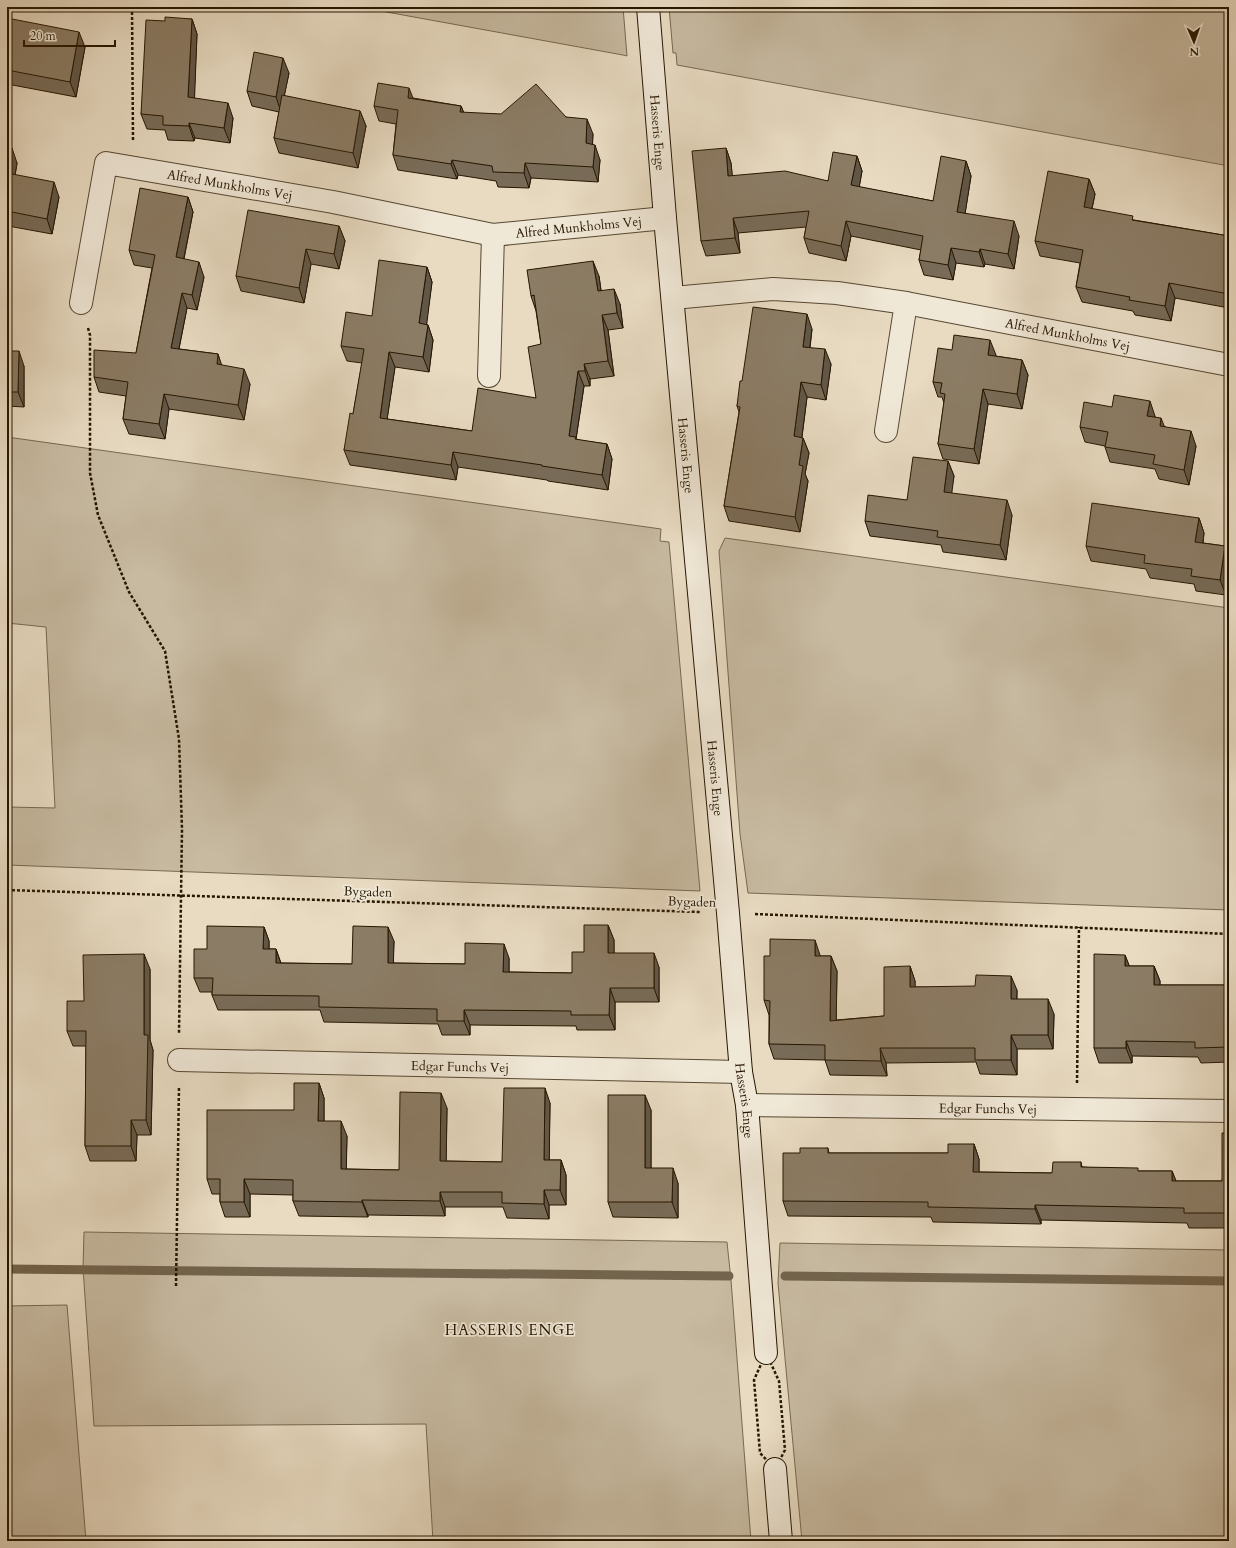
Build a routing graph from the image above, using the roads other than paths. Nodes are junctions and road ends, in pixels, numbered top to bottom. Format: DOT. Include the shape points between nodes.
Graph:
graph roads {
  1 [pos="648,7"];
  2 [pos="665,218"];
  3 [pos="493,235"];
  4 [pos="673,298"];
  5 [pos="81,303"];
  6 [pos="906,303"];
  7 [pos="1229,365"];
  8 [pos="489,376"];
  9 [pos="886,431"];
  10 [pos="179,1060"];
  11 [pos="741,1072"];
  12 [pos="747,1105"];
  13 [pos="1229,1111"];
  14 [pos="766,1353"];
  15 [pos="775,1469"];
  16 [pos="781,1541"];
  1 -- 2 [label="street, Hasseris Enge"];
  2 -- 3 [label="street, Alfred Munkholms Vej"];
  2 -- 4 [label="street, Hasseris Enge"];
  3 -- 5 [label="street, Alfred Munkholms Vej" via="333,202 106,163"];
  3 -- 8 [label="street"];
  4 -- 6 [label="street, Alfred Munkholms Vej" via="773,289 838,293"];
  4 -- 11 [label="street, Hasseris Enge"];
  6 -- 7 [label="street, Alfred Munkholms Vej"];
  6 -- 9 [label="street"];
  10 -- 11 [label="street, Edgar Funchs Vej"];
  11 -- 12 [label="street, Hasseris Enge"];
  12 -- 13 [label="street, Edgar Funchs Vej"];
  12 -- 14 [label="street, Hasseris Enge"];
  15 -- 16 [label="street"];
}
